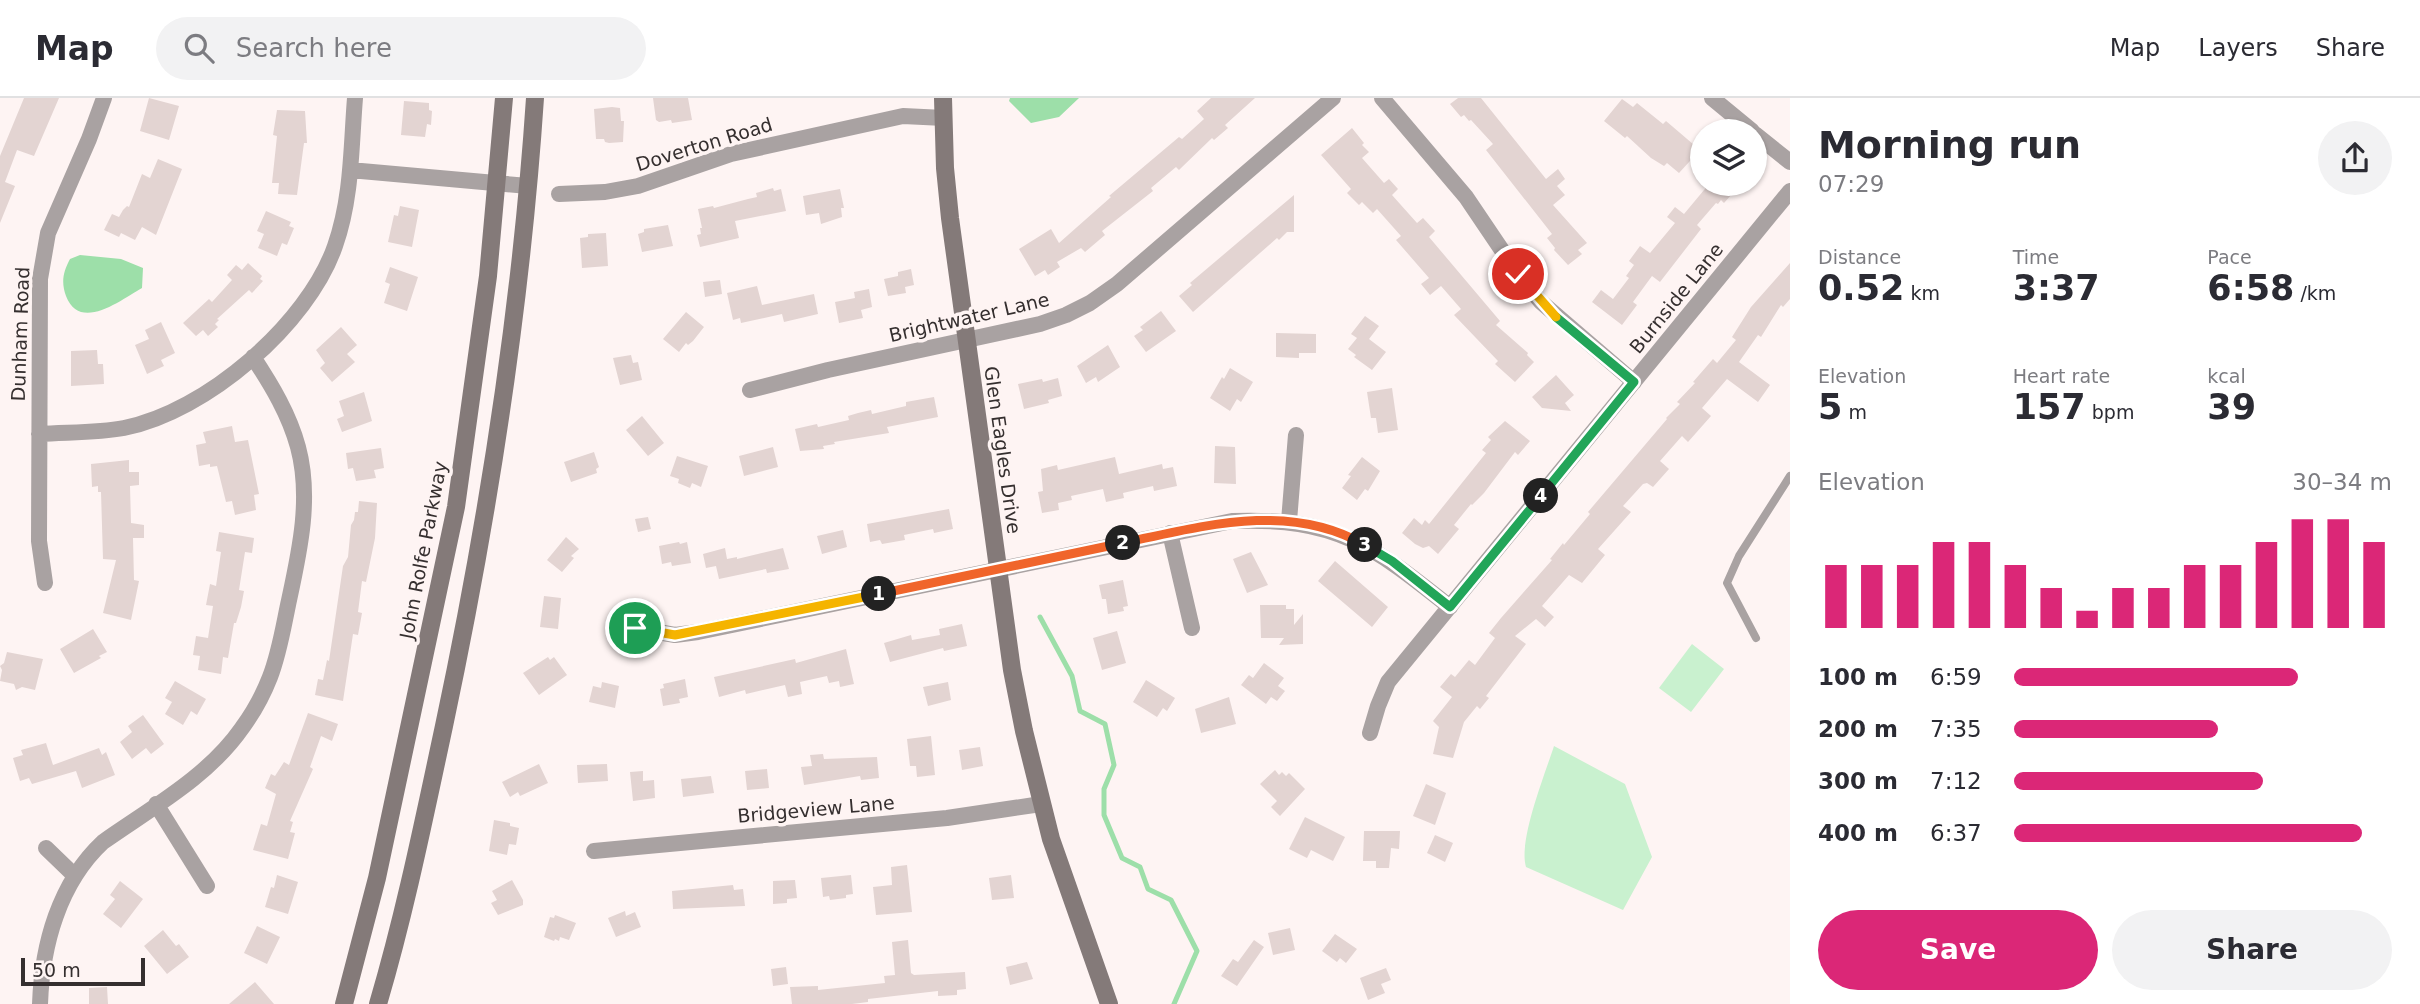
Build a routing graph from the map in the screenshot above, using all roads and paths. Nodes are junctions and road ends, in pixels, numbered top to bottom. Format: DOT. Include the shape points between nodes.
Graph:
graph roads {
  1 [pos="104,98"];
  2 [pos="355,98"];
  3 [pos="504,98"];
  4 [pos="535,98"];
  5 [pos="943,98"];
  6 [pos="1333,98"];
  7 [pos="1382,98"];
  8 [pos="1712,98"];
  9 [pos="944,118"];
  10 [pos="1737,119"];
  11 [pos="1767,143"];
  12 [pos="1790,162"];
  13 [pos="350,170"];
  14 [pos="498,183"];
  15 [pos="528,186"];
  16 [pos="1790,191"];
  17 [pos="559,194"];
  18 [pos="967,340"];
  19 [pos="253,357"];
  20 [pos="1634,382"];
  21 [pos="750,390"];
  22 [pos="39,434"];
  23 [pos="1296,435"];
  24 [pos="1790,476"];
  25 [pos="1289,521"];
  26 [pos="1170,533"];
  27 [pos="999,569"];
  28 [pos="45,583"];
  29 [pos="1450,607"];
  30 [pos="635,628"];
  31 [pos="1192,628"];
  32 [pos="1756,638"];
  33 [pos="1370,733"];
  34 [pos="156,804"];
  35 [pos="1041,804"];
  36 [pos="46,848"];
  37 [pos="594,851"];
  38 [pos="75,876"];
  39 [pos="207,886"];
  40 [pos="1107,1003"];
  41 [pos="40,1004"];
  42 [pos="344,1004"];
  43 [pos="378,1004"];
  1 -- 22 [label="street, Dunham Road" via="48,233 40,279"];
  2 -- 13 [label="street"];
  3 -- 14 [label="main road, John Rolfe Parkway"];
  4 -- 15 [label="main road"];
  5 -- 9 [label="main road, Glen Eagles Drive"];
  6 -- 18 [label="street, Brightwater Lane" via="1090,303 1040,324"];
  7 -- 20 [label="street" via="1466,197 1541,302"];
  8 -- 10 [label="street"];
  9 -- 17 [label="street, Doverton Road" via="903,116 731,154 638,186"];
  9 -- 18 [label="main road, Glen Eagles Drive" via="950,218"];
  11 -- 12 [label="street"];
  13 -- 14 [label="street"];
  13 -- 19 [label="street" via="338,236 320,278 296,313"];
  14 -- 15 [label="street"];
  14 -- 42 [label="main road, John Rolfe Parkway" via="456,507 377,878"];
  15 -- 43 [label="main road" via="500,413 466,625 422,830"];
  16 -- 20 [label="street, Burnside Lane"];
  18 -- 21 [label="street, Brightwater Lane"];
  18 -- 27 [label="main road, Glen Eagles Drive"];
  19 -- 22 [label="street" via="209,392 163,416 124,428"];
  19 -- 34 [label="street" via="285,409 303,473 302,527 279,648 264,690 242,730 200,773"];
  20 -- 29 [label="street, Burnside Lane"];
  22 -- 28 [label="street, Dunham Road" via="39,541"];
  23 -- 25 [label="street"];
  24 -- 32 [label="lane" via="1727,583"];
  25 -- 26 [label="street" via="1232,521"];
  25 -- 29 [label="street" via="1355,539 1392,561"];
  26 -- 27 [label="street"];
  26 -- 31 [label="street"];
  27 -- 30 [label="street" via="698,632 675,635"];
  27 -- 35 [label="main road, Glen Eagles Drive" via="1012,670"];
  29 -- 33 [label="street, Burnside Lane" via="1388,682"];
  34 -- 38 [label="street" via="103,842"];
  34 -- 39 [label="street"];
  35 -- 37 [label="street, Bridgeview Lane" via="947,818"];
  35 -- 40 [label="main road, Glen Eagles Drive"];
  36 -- 38 [label="street"];
  38 -- 41 [label="street" via="61,901 48,943"];
}
